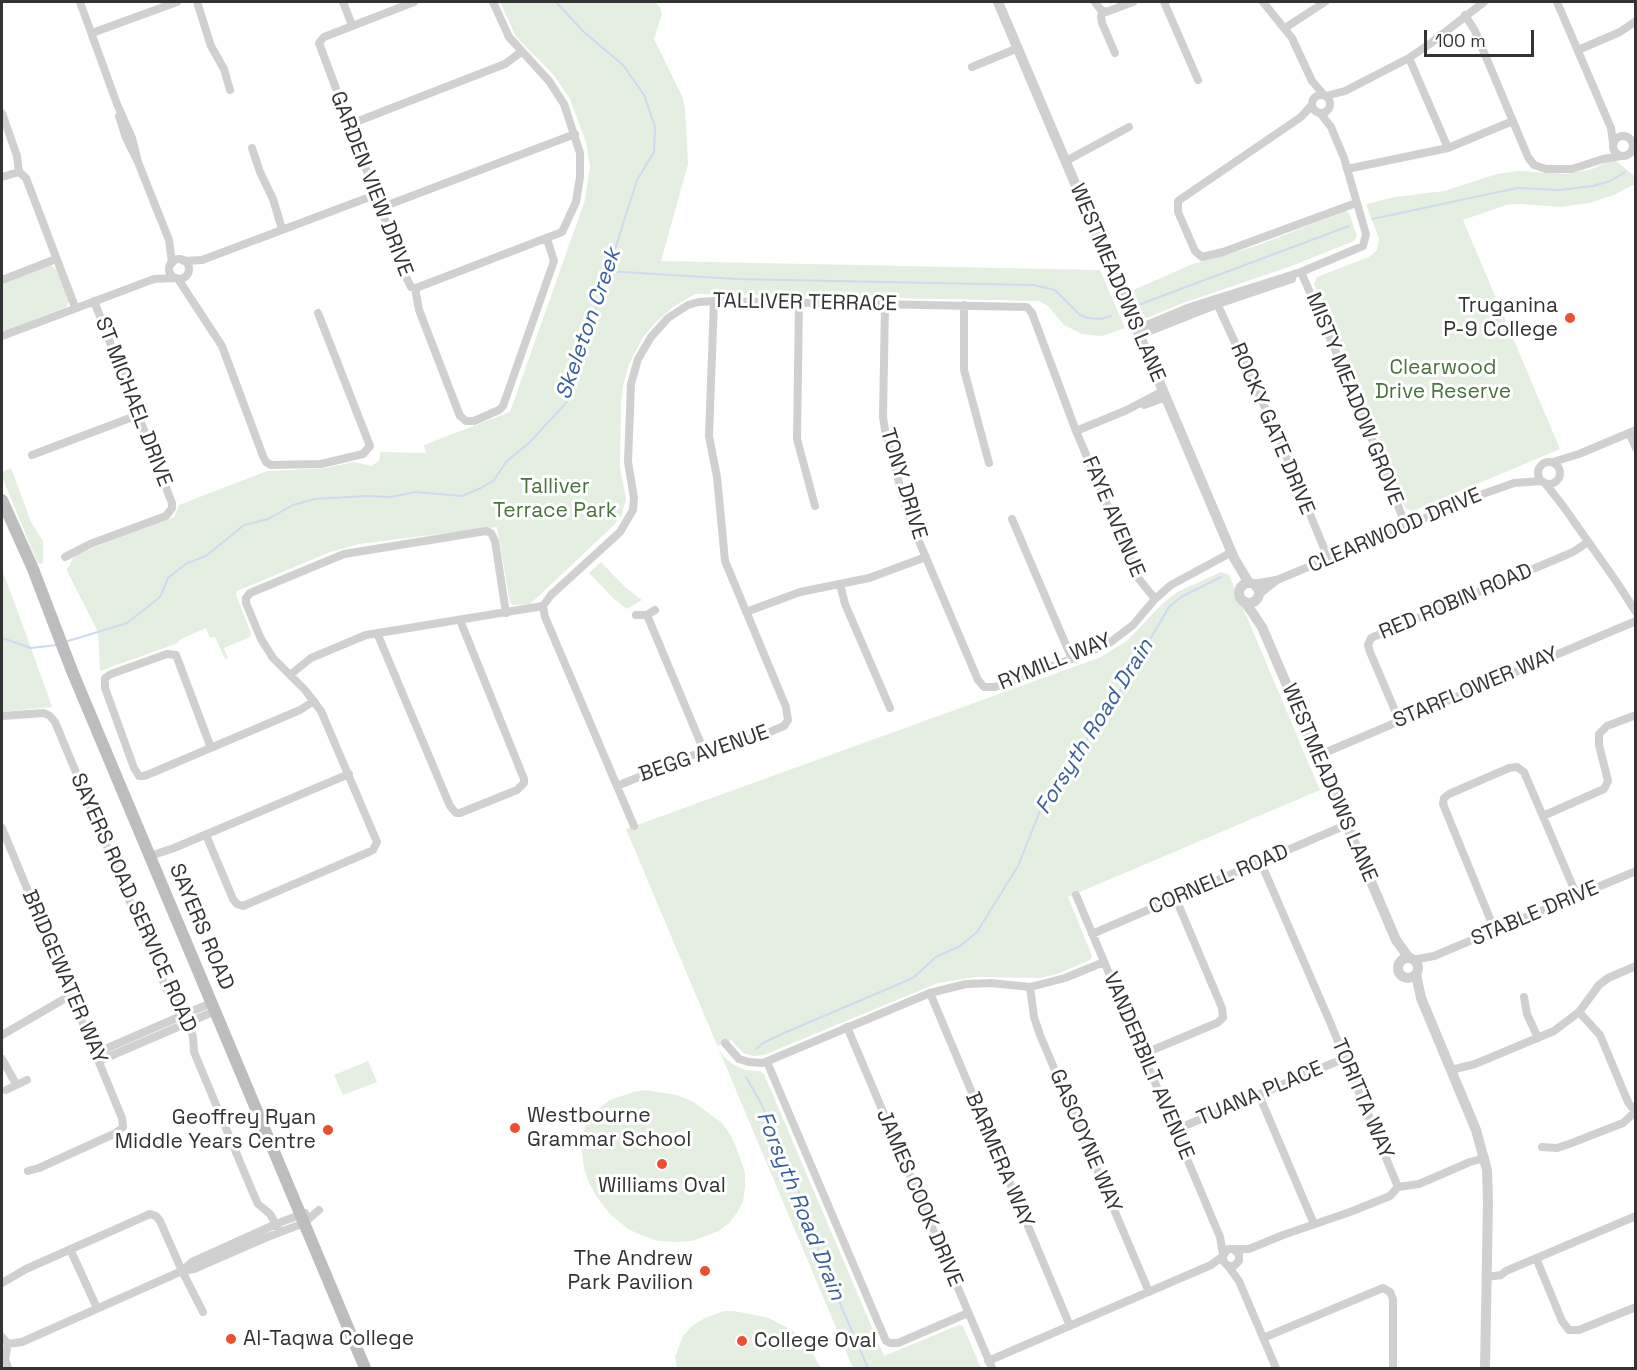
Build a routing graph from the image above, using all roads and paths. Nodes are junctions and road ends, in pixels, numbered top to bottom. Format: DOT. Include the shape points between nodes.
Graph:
graph roads {
  1 [pos="80,2"];
  2 [pos="177,2"];
  3 [pos="197,2"];
  4 [pos="343,2"];
  5 [pos="414,2"];
  6 [pos="494,2"];
  7 [pos="998,2"];
  8 [pos="1095,2"];
  9 [pos="1133,2"];
  10 [pos="1164,2"];
  11 [pos="1263,2"];
  12 [pos="1325,2"];
  13 [pos="1484,2"];
  14 [pos="1557,2"];
  15 [pos="1103,11"];
  16 [pos="1465,15"];
  17 [pos="1635,21"];
  18 [pos="352,25"];
  19 [pos="1285,28"];
  20 [pos="92,33"];
  21 [pos="1018,48"];
  22 [pos="1578,50"];
  23 [pos="521,52"];
  24 [pos="1115,53"];
  25 [pos="1409,58"];
  26 [pos="972,68"];
  27 [pos="1198,80"];
  28 [pos="1312,81"];
  29 [pos="230,90"];
  30 [pos="1345,91"];
  31 [pos="1325,96"];
  32 [pos="1330,107"];
  33 [pos="1316,108"];
  34 [pos="2,113"];
  35 [pos="1513,121"];
  36 [pos="348,125"];
  37 [pos="1129,127"];
  38 [pos="1331,127"];
  39 [pos="1611,128"];
  40 [pos="575,134"];
  41 [pos="1631,141"];
  42 [pos="1613,145"];
  43 [pos="252,148"];
  44 [pos="1448,148"];
  45 [pos="1621,156"];
  46 [pos="1603,159"];
  47 [pos="1066,161"];
  48 [pos="1634,161"];
  49 [pos="1347,169"];
  50 [pos="18,172"];
  51 [pos="2,177"];
  52 [pos="375,195"];
  53 [pos="1356,203"];
  54 [pos="380,208"];
  55 [pos="282,229"];
  56 [pos="547,239"];
  57 [pos="169,240"];
  58 [pos="57,259"];
  59 [pos="183,260"];
  60 [pos="202,260"];
  61 [pos="171,264"];
  62 [pos="1301,272"];
  63 [pos="188,273"];
  64 [pos="177,278"];
  65 [pos="154,279"];
  66 [pos="2,280"];
  67 [pos="415,288"];
  68 [pos="189,294"];
  69 [pos="94,301"];
  70 [pos="714,301"];
  71 [pos="1216,301"];
  72 [pos="799,302"];
  73 [pos="885,305"];
  74 [pos="964,305"];
  75 [pos="75,307"];
  76 [pos="318,313"];
  77 [pos="1139,332"];
  78 [pos="2,336"];
  79 [pos="1165,394"];
  80 [pos="138,415"];
  81 [pos="1076,431"];
  82 [pos="1632,431"];
  83 [pos="1635,448"];
  84 [pos="1579,454"];
  85 [pos="33,455"];
  86 [pos="1552,462"];
  87 [pos="989,463"];
  88 [pos="1538,470"];
  89 [pos="1559,475"];
  90 [pos="1543,482"];
  91 [pos="1514,483"];
  92 [pos="2,500"];
  93 [pos="815,506"];
  94 [pos="1563,506"];
  95 [pos="1012,519"];
  96 [pos="1406,526"];
  97 [pos="1587,542"];
  98 [pos="65,557"];
  99 [pos="926,557"];
  100 [pos="1234,558"];
  101 [pos="1328,558"];
  102 [pos="840,584"];
  103 [pos="1255,590"];
  104 [pos="1242,598"];
  105 [pos="1155,599"];
  106 [pos="543,606"];
  107 [pos="655,610"];
  108 [pos="746,612"];
  109 [pos="1635,612"];
  110 [pos="506,613"];
  111 [pos="636,615"];
  112 [pos="646,615"];
  113 [pos="460,620"];
  114 [pos="1635,621"];
  115 [pos="1262,627"];
  116 [pos="377,633"];
  117 [pos="1072,659"];
  118 [pos="290,675"];
  119 [pos="984,687"];
  120 [pos="314,701"];
  121 [pos="890,708"];
  122 [pos="1635,715"];
  123 [pos="2,716"];
  124 [pos="1399,720"];
  125 [pos="211,748"];
  126 [pos="704,751"];
  127 [pos="1317,756"];
  128 [pos="349,774"];
  129 [pos="617,786"];
  130 [pos="1543,816"];
  131 [pos="1346,825"];
  132 [pos="634,826"];
  133 [pos="2,828"];
  134 [pos="206,835"];
  135 [pos="174,848"];
  136 [pos="150,856"];
  137 [pos="1261,863"];
  138 [pos="1635,871"];
  139 [pos="157,873"];
  140 [pos="1076,895"];
  141 [pos="1577,896"];
  142 [pos="1176,899"];
  143 [pos="1495,931"];
  144 [pos="1092,934"];
  145 [pos="1104,962"];
  146 [pos="1411,965"];
  147 [pos="1635,966"];
  148 [pos="1405,978"];
  149 [pos="1030,987"];
  150 [pos="930,993"];
  151 [pos="71,995"];
  152 [pos="1524,997"];
  153 [pos="1421,998"];
  154 [pos="213,1007"];
  155 [pos="1579,1012"];
  156 [pos="187,1018"];
  157 [pos="847,1027"];
  158 [pos="2,1035"];
  159 [pos="1538,1038"];
  160 [pos="725,1043"];
  161 [pos="1143,1054"];
  162 [pos="97,1057"];
  163 [pos="1345,1058"];
  164 [pos="2,1059"];
  165 [pos="767,1062"];
  166 [pos="1452,1073"];
  167 [pos="27,1080"];
  168 [pos="16,1084"];
  169 [pos="6,1090"];
  170 [pos="1259,1095"];
  171 [pos="1635,1113"];
  172 [pos="1175,1130"];
  173 [pos="1542,1147"];
  174 [pos="1485,1158"];
  175 [pos="28,1171"];
  176 [pos="1398,1187"];
  177 [pos="319,1210"];
  178 [pos="1635,1216"];
  179 [pos="302,1218"];
  180 [pos="1314,1224"];
  181 [pos="278,1228"];
  182 [pos="70,1249"];
  183 [pos="1249,1249"];
  184 [pos="1228,1257"];
  185 [pos="1536,1258"];
  186 [pos="1239,1260"];
  187 [pos="182,1271"];
  188 [pos="1487,1274"];
  189 [pos="1239,1281"];
  190 [pos="2,1283"];
  191 [pos="1149,1292"];
  192 [pos="1635,1307"];
  193 [pos="97,1308"];
  194 [pos="203,1312"];
  195 [pos="968,1313"];
  196 [pos="1070,1326"];
  197 [pos="2,1337"];
  198 [pos="1263,1338"];
  199 [pos="8,1344"];
  200 [pos="990,1365"];
  201 [pos="9,1368"];
  202 [pos="365,1368"];
  203 [pos="1276,1368"];
  204 [pos="1392,1368"];
  205 [pos="1485,1368"];
  1 -- 20 [label="street"];
  2 -- 20 [label="street"];
  3 -- 29 [label="street"];
  4 -- 18 [label="street"];
  5 -- 18 [label="street, GARDEN VIEW DRIVE"];
  6 -- 23 [label="street" via="505,30"];
  7 -- 21 [label="street, WESTMEADOWS LANE"];
  8 -- 15 [label="street"];
  9 -- 15 [label="street"];
  10 -- 27 [label="street"];
  11 -- 19 [label="street"];
  12 -- 19 [label="street"];
  13 -- 16 [label="street"];
  14 -- 22 [label="street"];
  15 -- 24 [label="street" via="1102,23"];
  16 -- 25 [label="street"];
  16 -- 35 [label="street"];
  17 -- 22 [label="street" via="1620,32"];
  18 -- 36 [label="street, GARDEN VIEW DRIVE" via="321,38 319,43"];
  19 -- 28 [label="street"];
  20 -- 57 [label="street"];
  21 -- 26 [label="street"];
  21 -- 47 [label="street, WESTMEADOWS LANE"];
  22 -- 39 [label="street"];
  23 -- 36 [label="street" via="505,64"];
  23 -- 40 [label="street" via="555,89"];
  25 -- 30 [label="street"];
  25 -- 44 [label="street"];
  28 -- 31 [label="street"];
  28 -- 33 [label="street"];
  30 -- 31 [label="street"];
  30 -- 32 [label="street"];
  31 -- 32 [label="street"];
  31 -- 33 [label="street" via="1318,96"];
  32 -- 33 [label="street" via="1326,112"];
  32 -- 38 [label="street"];
  33 -- 38 [label="street"];
  33 -- 53 [label="street" via="1178,201 1177,208 1195,251 1202,257 1223,252"];
  34 -- 50 [label="street" via="18,156"];
  35 -- 44 [label="street"];
  35 -- 46 [label="street" via="1530,161 1538,168 1572,169"];
  36 -- 52 [label="street, GARDEN VIEW DRIVE"];
  37 -- 47 [label="street"];
  38 -- 49 [label="street"];
  39 -- 41 [label="street"];
  39 -- 42 [label="street"];
  40 -- 54 [label="street"];
  40 -- 56 [label="street" via="581,163 576,202 564,231"];
  41 -- 42 [label="street"];
  41 -- 45 [label="street" via="1629,155"];
  41 -- 48 [label="street"];
  42 -- 45 [label="street" via="1614,152"];
  42 -- 46 [label="street"];
  43 -- 55 [label="street"];
  44 -- 49 [label="street"];
  45 -- 46 [label="street"];
  45 -- 48 [label="street"];
  47 -- 77 [label="street, WESTMEADOWS LANE"];
  49 -- 53 [label="street"];
  50 -- 51 [label="street"];
  50 -- 58 [label="street" via="26,178"];
  52 -- 54 [label="street, GARDEN VIEW DRIVE"];
  52 -- 55 [label="street"];
  53 -- 62 [label="street" via="1366,234 1363,246"];
  54 -- 67 [label="street, GARDEN VIEW DRIVE" via="407,279"];
  55 -- 60 [label="street"];
  56 -- 67 [label="street, GARDEN VIEW DRIVE"];
  56 -- 67 [label="street" via="554,262 502,406 474,420 466,421 460,416 419,310"];
  57 -- 59 [label="street"];
  57 -- 61 [label="street"];
  58 -- 66 [label="street"];
  58 -- 75 [label="street"];
  59 -- 60 [label="street"];
  59 -- 61 [label="street"];
  59 -- 63 [label="street" via="188,264"];
  60 -- 63 [label="street"];
  61 -- 64 [label="street" via="170,273"];
  61 -- 65 [label="street"];
  62 -- 71 [label="street"];
  62 -- 96 [label="street, MISTY MEADOW GROVE"];
  63 -- 64 [label="street"];
  63 -- 68 [label="street"];
  64 -- 65 [label="street"];
  64 -- 68 [label="street"];
  65 -- 69 [label="street"];
  68 -- 76 [label="street" via="222,346 266,462 271,465 321,464 363,453 370,447"];
  69 -- 75 [label="street"];
  69 -- 80 [label="street, ST MICHAEL DRIVE"];
  70 -- 72 [label="street, TALLIVER TERRACE"];
  70 -- 106 [label="street, TALLIVER TERRACE" via="688,305 668,318 638,359 631,384 628,462 633,510 620,532"];
  70 -- 108 [label="street" via="709,436 717,477 724,561"];
  71 -- 77 [label="street"];
  71 -- 101 [label="street, ROCKY GATE DRIVE"];
  72 -- 73 [label="street, TALLIVER TERRACE"];
  72 -- 93 [label="street" via="797,439"];
  73 -- 74 [label="street, TALLIVER TERRACE"];
  73 -- 99 [label="street, TONY DRIVE" via="885,430 907,513"];
  74 -- 81 [label="street, TALLIVER TERRACE" via="1029,309"];
  74 -- 87 [label="street" via="964,370"];
  75 -- 78 [label="street"];
  77 -- 79 [label="street, WESTMEADOWS LANE"];
  79 -- 81 [label="street"];
  79 -- 100 [label="street, WESTMEADOWS LANE"];
  80 -- 85 [label="street"];
  80 -- 98 [label="street, ST MICHAEL DRIVE" via="172,503 171,510 168,515"];
  81 -- 105 [label="street, FAYE AVENUE" via="1139,579"];
  82 -- 83 [label="street"];
  82 -- 84 [label="street"];
  84 -- 86 [label="street"];
  84 -- 89 [label="street"];
  86 -- 88 [label="street" via="1542,464"];
  86 -- 89 [label="street" via="1558,466"];
  88 -- 90 [label="street"];
  88 -- 91 [label="street, CLEARWOOD DRIVE"];
  89 -- 90 [label="street" via="1553,483"];
  89 -- 94 [label="street"];
  90 -- 91 [label="street, CLEARWOOD DRIVE"];
  90 -- 94 [label="street"];
  91 -- 96 [label="street, CLEARWOOD DRIVE"];
  92 -- 136 [label="main road, SAYERS ROAD"];
  94 -- 97 [label="street"];
  95 -- 117 [label="street"];
  96 -- 101 [label="street, CLEARWOOD DRIVE"];
  97 -- 109 [label="street"];
  97 -- 124 [label="street, RED ROBIN ROAD" via="1574,552 1371,638 1370,652"];
  99 -- 102 [label="street" via="881,575"];
  99 -- 119 [label="street, TONY DRIVE"];
  100 -- 103 [label="street, WESTMEADOWS LANE"];
  100 -- 104 [label="street, WESTMEADOWS LANE"];
  100 -- 105 [label="street, RYMILL WAY" via="1178,581"];
  101 -- 103 [label="street, CLEARWOOD DRIVE"];
  102 -- 108 [label="street" via="800,592"];
  102 -- 121 [label="street"];
  103 -- 104 [label="street" via="1253,602"];
  103 -- 104 [label="street" via="1241,587"];
  103 -- 115 [label="street, WESTMEADOWS LANE"];
  104 -- 115 [label="street, WESTMEADOWS LANE"];
  105 -- 117 [label="street, RYMILL WAY" via="1119,637"];
  106 -- 110 [label="street"];
  106 -- 129 [label="street"];
  107 -- 112 [label="street"];
  108 -- 126 [label="street, BEGG AVENUE" via="788,720 758,736"];
  110 -- 113 [label="street"];
  110 -- 118 [label="street" via="495,541 486,531 344,554 253,591 246,598 264,645"];
  111 -- 112 [label="street"];
  112 -- 126 [label="street"];
  113 -- 116 [label="street"];
  113 -- 116 [label="street" via="524,783 517,790 460,813 450,807"];
  114 -- 124 [label="street, STARFLOWER WAY"];
  115 -- 127 [label="street, WESTMEADOWS LANE"];
  116 -- 118 [label="street" via="311,658"];
  117 -- 119 [label="street, RYMILL WAY" via="994,687"];
  118 -- 120 [label="street"];
  120 -- 125 [label="street"];
  120 -- 128 [label="street"];
  122 -- 130 [label="street" via="1607,726 1599,734 1608,781 1605,789"];
  123 -- 156 [label="street, SAYERS ROAD SERVICE ROAD" via="39,712 53,718 168,993"];
  124 -- 127 [label="street, STARFLOWER WAY"];
  125 -- 125 [label="street" via="139,776 105,688 105,678 167,654 176,655"];
  126 -- 129 [label="street, BEGG AVENUE"];
  127 -- 131 [label="street, WESTMEADOWS LANE"];
  128 -- 134 [label="street"];
  128 -- 134 [label="street" via="376,846 243,906 233,899"];
  129 -- 132 [label="street"];
  130 -- 141 [label="street"];
  130 -- 143 [label="street" via="1524,772 1517,767 1449,794 1443,800"];
  131 -- 137 [label="street, CORNELL ROAD"];
  131 -- 146 [label="street, WESTMEADOWS LANE" via="1396,940"];
  133 -- 151 [label="street, BRIDGEWATER WAY"];
  134 -- 135 [label="street"];
  135 -- 136 [label="street"];
  135 -- 139 [label="street" via="160,858"];
  136 -- 139 [label="main road, SAYERS ROAD"];
  137 -- 142 [label="street, CORNELL ROAD"];
  137 -- 163 [label="street, TORITTA WAY"];
  138 -- 141 [label="street, STABLE DRIVE"];
  139 -- 154 [label="main road, SAYERS ROAD"];
  140 -- 144 [label="street, VANDERBILT AVENUE"];
  141 -- 143 [label="street, STABLE DRIVE"];
  142 -- 144 [label="street, CORNELL ROAD"];
  142 -- 161 [label="street" via="1223,1017"];
  143 -- 146 [label="street, STABLE DRIVE"];
  144 -- 145 [label="street, VANDERBILT AVENUE"];
  145 -- 149 [label="street"];
  145 -- 161 [label="street, VANDERBILT AVENUE"];
  146 -- 148 [label="street" via="1411,978"];
  146 -- 148 [label="street, WESTMEADOWS LANE" via="1398,972"];
  146 -- 153 [label="street, WESTMEADOWS LANE"];
  147 -- 155 [label="street" via="1599,985"];
  148 -- 153 [label="street, WESTMEADOWS LANE"];
  149 -- 150 [label="street" via="966,984"];
  149 -- 191 [label="street, GASCOYNE WAY" via="1038,1029"];
  150 -- 157 [label="street"];
  150 -- 196 [label="street, BARMERA WAY"];
  151 -- 158 [label="street"];
  151 -- 162 [label="street, BRIDGEWATER WAY"];
  152 -- 159 [label="street"];
  153 -- 166 [label="street, WESTMEADOWS LANE"];
  154 -- 156 [label="street"];
  154 -- 179 [label="main road, SAYERS ROAD"];
  155 -- 159 [label="street"];
  155 -- 171 [label="street" via="1600,1035"];
  156 -- 162 [label="street"];
  156 -- 181 [label="street, SAYERS ROAD SERVICE ROAD" via="194,1052 258,1204"];
  157 -- 165 [label="street"];
  157 -- 195 [label="street, JAMES COOK DRIVE"];
  159 -- 166 [label="street"];
  160 -- 165 [label="street" via="739,1059"];
  161 -- 172 [label="street, VANDERBILT AVENUE"];
  162 -- 175 [label="street, BRIDGEWATER WAY" via="123,1118 123,1127"];
  163 -- 170 [label="street, TUANA PLACE"];
  163 -- 176 [label="street, TORITTA WAY"];
  164 -- 168 [label="street"];
  165 -- 195 [label="street" via="886,1341 898,1343"];
  166 -- 174 [label="street, WESTMEADOWS LANE"];
  167 -- 168 [label="street"];
  168 -- 169 [label="street"];
  170 -- 172 [label="street, TUANA PLACE"];
  170 -- 180 [label="street"];
  171 -- 173 [label="street" via="1623,1123 1569,1144"];
  172 -- 184 [label="street, VANDERBILT AVENUE"];
  174 -- 176 [label="street" via="1419,1184"];
  174 -- 188 [label="street, WESTMEADOWS LANE"];
  176 -- 180 [label="street, TORITTA WAY" via="1390,1196"];
  177 -- 179 [label="street"];
  178 -- 185 [label="street"];
  179 -- 181 [label="street"];
  179 -- 202 [label="main road, SAYERS ROAD"];
  180 -- 183 [label="street, TORITTA WAY"];
  181 -- 187 [label="street" via="223,1254 192,1262"];
  182 -- 187 [label="street" via="141,1217 154,1215"];
  182 -- 190 [label="street"];
  182 -- 193 [label="street"];
  183 -- 184 [label="street, TORITTA WAY"];
  183 -- 186 [label="street, TORITTA WAY"];
  184 -- 186 [label="street" via="1239,1254"];
  184 -- 189 [label="street, VANDERBILT AVENUE"];
  184 -- 191 [label="street, TORITTA WAY"];
  185 -- 188 [label="street" via="1506,1271"];
  185 -- 192 [label="street" via="1569,1330 1579,1330"];
  186 -- 189 [label="street, VANDERBILT AVENUE"];
  187 -- 193 [label="street"];
  187 -- 194 [label="street"];
  188 -- 205 [label="street, WESTMEADOWS LANE"];
  189 -- 198 [label="street, VANDERBILT AVENUE"];
  191 -- 196 [label="street, TORITTA WAY"];
  193 -- 199 [label="street" via="22,1342"];
  195 -- 200 [label="street, JAMES COOK DRIVE"];
  196 -- 200 [label="street, TORITTA WAY"];
  197 -- 199 [label="street"];
  198 -- 203 [label="street, VANDERBILT AVENUE"];
  198 -- 204 [label="street" via="1383,1288 1394,1299"];
  199 -- 201 [label="street" via="5,1359"];
}
